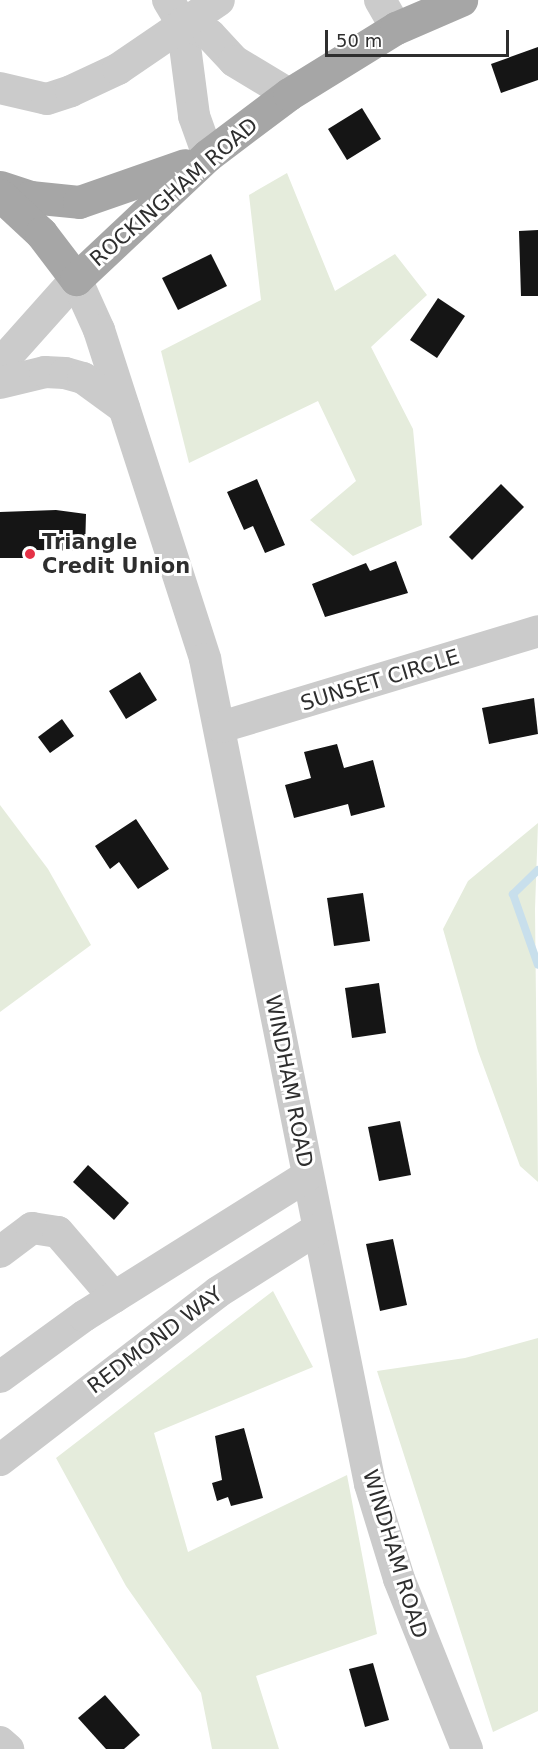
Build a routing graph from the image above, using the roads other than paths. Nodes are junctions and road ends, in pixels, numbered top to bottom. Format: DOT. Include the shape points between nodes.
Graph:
graph roads {
  1 [pos="219,0"];
  2 [pos="380,0"];
  3 [pos="461,0"];
  4 [pos="175,12"];
  5 [pos="396,28"];
  6 [pos="0,88"];
  7 [pos="289,94"];
  8 [pos="208,155"];
  9 [pos="0,187"];
  10 [pos="0,195"];
  11 [pos="76,279"];
  12 [pos="0,364"];
  13 [pos="0,383"];
  14 [pos="124,408"];
  15 [pos="538,631"];
  16 [pos="222,727"];
  17 [pos="307,1176"];
  18 [pos="316,1230"];
  19 [pos="0,1252"];
  20 [pos="114,1297"];
  21 [pos="0,1377"];
  22 [pos="0,1460"];
  23 [pos="0,1742"];
  24 [pos="8,1749"];
  25 [pos="467,1749"];
  1 -- 4 [label="street"];
  2 -- 5 [label="street"];
  3 -- 5 [label="main road, ROCKINGHAM ROAD"];
  4 -- 6 [label="street" via="118,69 71,91 47,99"];
  4 -- 7 [label="street" via="210,35 234,61"];
  4 -- 8 [label="street" via="194,116"];
  5 -- 7 [label="main road, ROCKINGHAM ROAD"];
  7 -- 8 [label="main road, ROCKINGHAM ROAD"];
  8 -- 9 [label="main road" via="79,202 30,197"];
  8 -- 11 [label="main road, ROCKINGHAM ROAD"];
  10 -- 11 [label="main road" via="34,226"];
  11 -- 12 [label="street"];
  11 -- 14 [label="street, WINDHAM ROAD"];
  13 -- 14 [label="street" via="45,372 65,373 102,389"];
  14 -- 16 [label="street, WINDHAM ROAD" via="177,568"];
  15 -- 16 [label="street, SUNSET CIRCLE"];
  16 -- 17 [label="street, WINDHAM ROAD"];
  17 -- 18 [label="street, WINDHAM ROAD"];
  17 -- 20 [label="street"];
  18 -- 22 [label="street, REDMOND WAY" via="218,1292"];
  18 -- 25 [label="street, WINDHAM ROAD" via="370,1484 399,1579"];
  19 -- 20 [label="street" via="32,1228 58,1232"];
  20 -- 21 [label="street"];
  23 -- 24 [label="street"];
}
